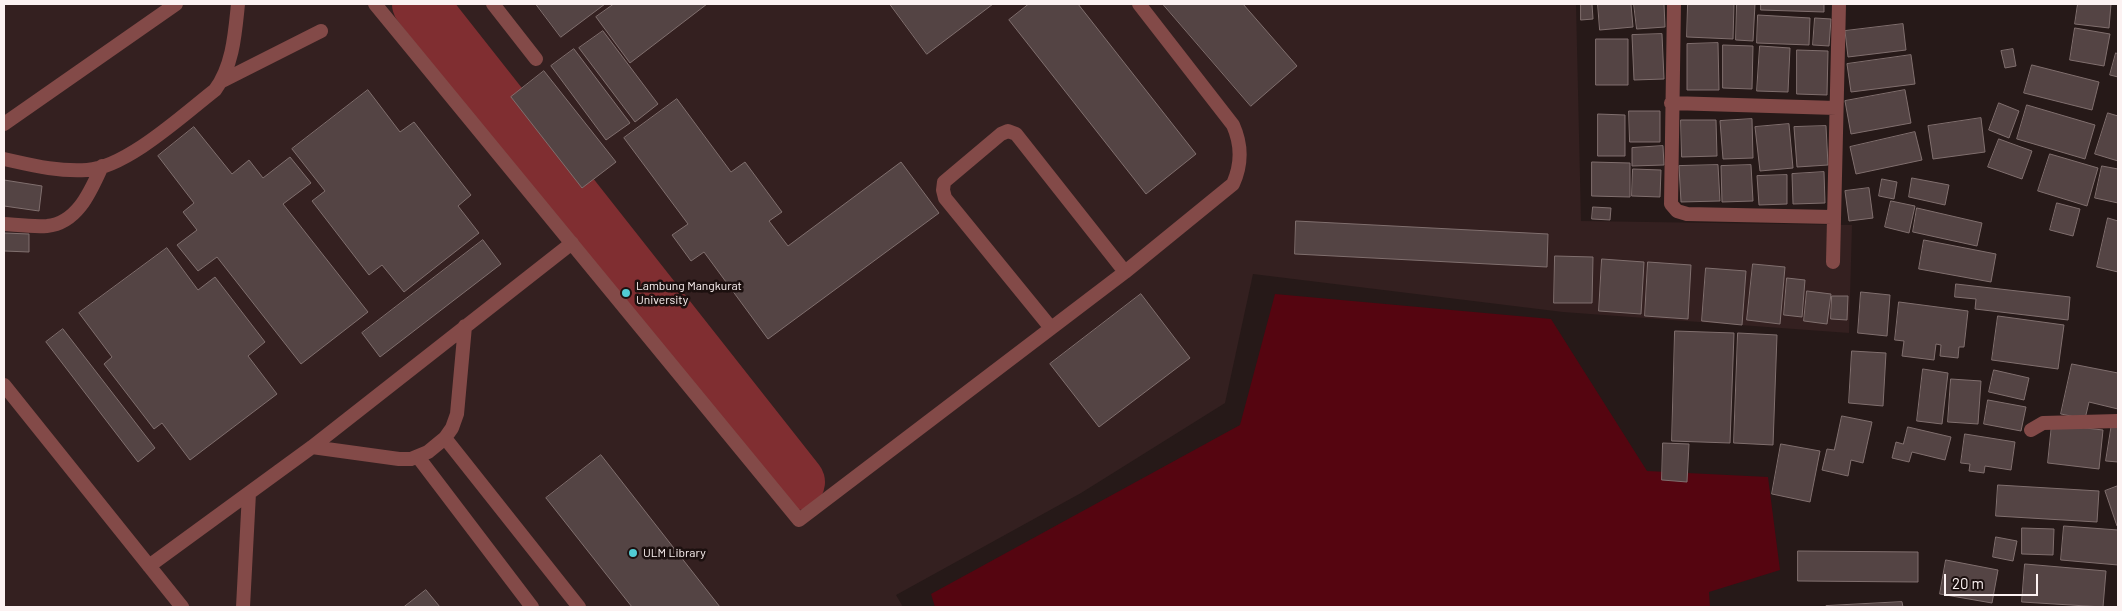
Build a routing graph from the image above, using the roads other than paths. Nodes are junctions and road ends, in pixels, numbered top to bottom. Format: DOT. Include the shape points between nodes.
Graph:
graph roads {
  1 [pos="176,4"];
  2 [pos="238,4"];
  3 [pos="375,4"];
  4 [pos="493,4"];
  5 [pos="1139,4"];
  6 [pos="1674,4"];
  7 [pos="1839,4"];
  8 [pos="321,31"];
  9 [pos="536,59"];
  10 [pos="222,81"];
  11 [pos="1671,103"];
  12 [pos="1836,108"];
  13 [pos="4,124"];
  14 [pos="4,159"];
  15 [pos="102,166"];
  16 [pos="1832,217"];
  17 [pos="4,224"];
  18 [pos="572,243"];
  19 [pos="1832,262"];
  20 [pos="1125,272"];
  21 [pos="465,326"];
  22 [pos="1051,328"];
  23 [pos="4,385"];
  24 [pos="2118,421"];
  25 [pos="2031,430"];
  26 [pos="445,438"];
  27 [pos="312,447"];
  28 [pos="418,456"];
  29 [pos="249,494"];
  30 [pos="149,566"];
  31 [pos="182,607"];
  32 [pos="243,607"];
  33 [pos="532,607"];
  34 [pos="579,607"];
  1 -- 13 [label="street"];
  2 -- 10 [label="street" via="234,36"];
  3 -- 18 [label="street"];
  4 -- 9 [label="street"];
  5 -- 20 [label="street" via="1233,125 1241,152 1234,184"];
  6 -- 11 [label="street"];
  7 -- 12 [label="street"];
  8 -- 10 [label="street"];
  10 -- 15 [label="street" via="215,90 140,148"];
  11 -- 12 [label="street"];
  11 -- 16 [label="street" via="1671,204 1677,210 1687,214"];
  12 -- 16 [label="street"];
  14 -- 15 [label="street" via="60,170 88,170"];
  15 -- 17 [label="street" via="86,201 66,218 48,226"];
  16 -- 19 [label="street"];
  18 -- 21 [label="street"];
  18 -- 22 [label="street" via="799,520"];
  20 -- 22 [label="street"];
  20 -- 22 [label="street" via="1016,134 1008,131 1001,134 944,182 945,198"];
  21 -- 26 [label="street" via="457,414"];
  21 -- 27 [label="street"];
  23 -- 30 [label="street"];
  24 -- 25 [label="street" via="2042,423"];
  26 -- 28 [label="street"];
  26 -- 34 [label="street"];
  27 -- 28 [label="street" via="399,459"];
  27 -- 29 [label="street"];
  28 -- 33 [label="street"];
  29 -- 30 [label="street"];
  29 -- 32 [label="street"];
  30 -- 31 [label="street"];
}
